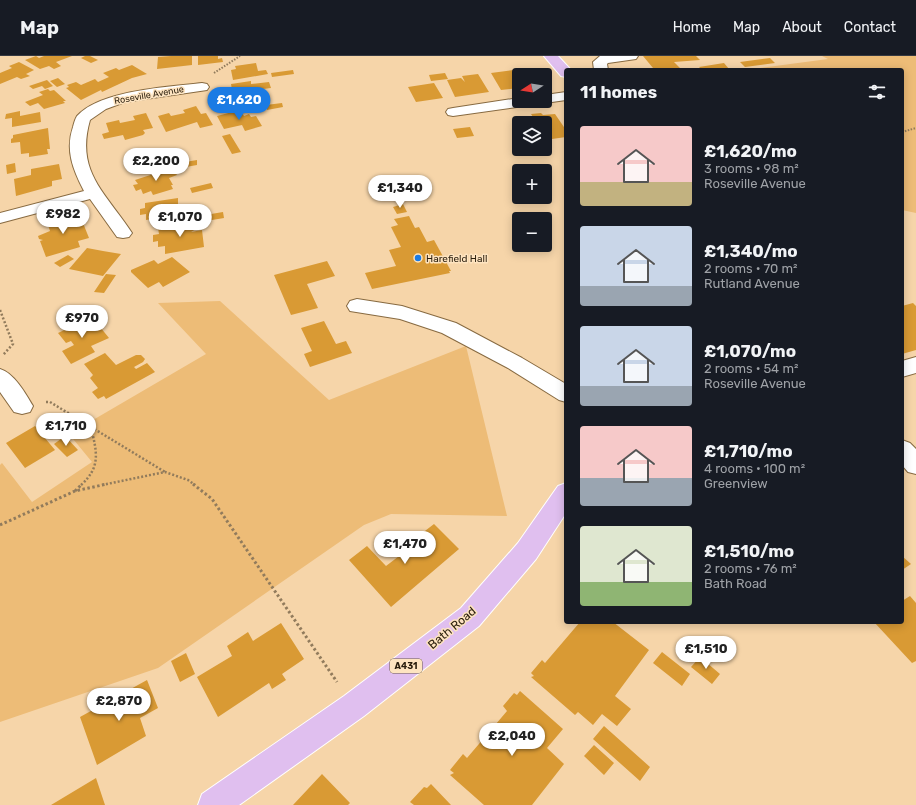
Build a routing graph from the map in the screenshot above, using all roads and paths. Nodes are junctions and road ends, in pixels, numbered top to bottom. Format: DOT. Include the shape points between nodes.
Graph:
graph roads {
  1 [pos="551,56"];
  2 [pos="631,56"];
  3 [pos="601,68"];
  4 [pos="564,71"];
  5 [pos="202,87"];
  6 [pos="564,96"];
  7 [pos="552,98"];
  8 [pos="512,104"];
  9 [pos="453,112"];
  10 [pos="916,128"];
  11 [pos="904,131"];
  12 [pos="94,193"];
  13 [pos="0,218"];
  14 [pos="123,233"];
  15 [pos="357,306"];
  16 [pos="0,310"];
  17 [pos="0,359"];
  18 [pos="916,365"];
  19 [pos="904,368"];
  20 [pos="0,377"];
  21 [pos="564,393"];
  22 [pos="20,403"];
  23 [pos="91,427"];
  24 [pos="904,451"];
  25 [pos="916,465"];
  26 [pos="165,472"];
  27 [pos="75,491"];
  28 [pos="564,496"];
  29 [pos="0,525"];
  30 [pos="354,706"];
  31 [pos="218,804"];
  1 -- 4 [label="main road"];
  2 -- 3 [label="street" via="605,59 600,62"];
  5 -- 12 [label="street, Roseville Avenue" via="175,84 111,101 83,118 77,143 82,172"];
  6 -- 7 [label="street"];
  8 -- 9 [label="street"];
  10 -- 11 [label="path"];
  12 -- 13 [label="street"];
  12 -- 14 [label="street, Roseville Avenue"];
  15 -- 21 [label="street" via="402,313 449,328"];
  16 -- 17 [label="path" via="13,344"];
  18 -- 19 [label="street"];
  20 -- 22 [label="street"];
  22 -- 23 [label="path" via="50,402"];
  23 -- 26 [label="path"];
  23 -- 27 [label="path" via="97,452 91,476"];
  24 -- 25 [label="street"];
  26 -- 27 [label="path"];
  26 -- 30 [label="path" via="188,480 212,499"];
  27 -- 29 [label="path"];
  28 -- 30 [label="main road, Bath Road / A431" via="527,551 470,617"];
  30 -- 31 [label="main road, Bath Road / A431"];
}
